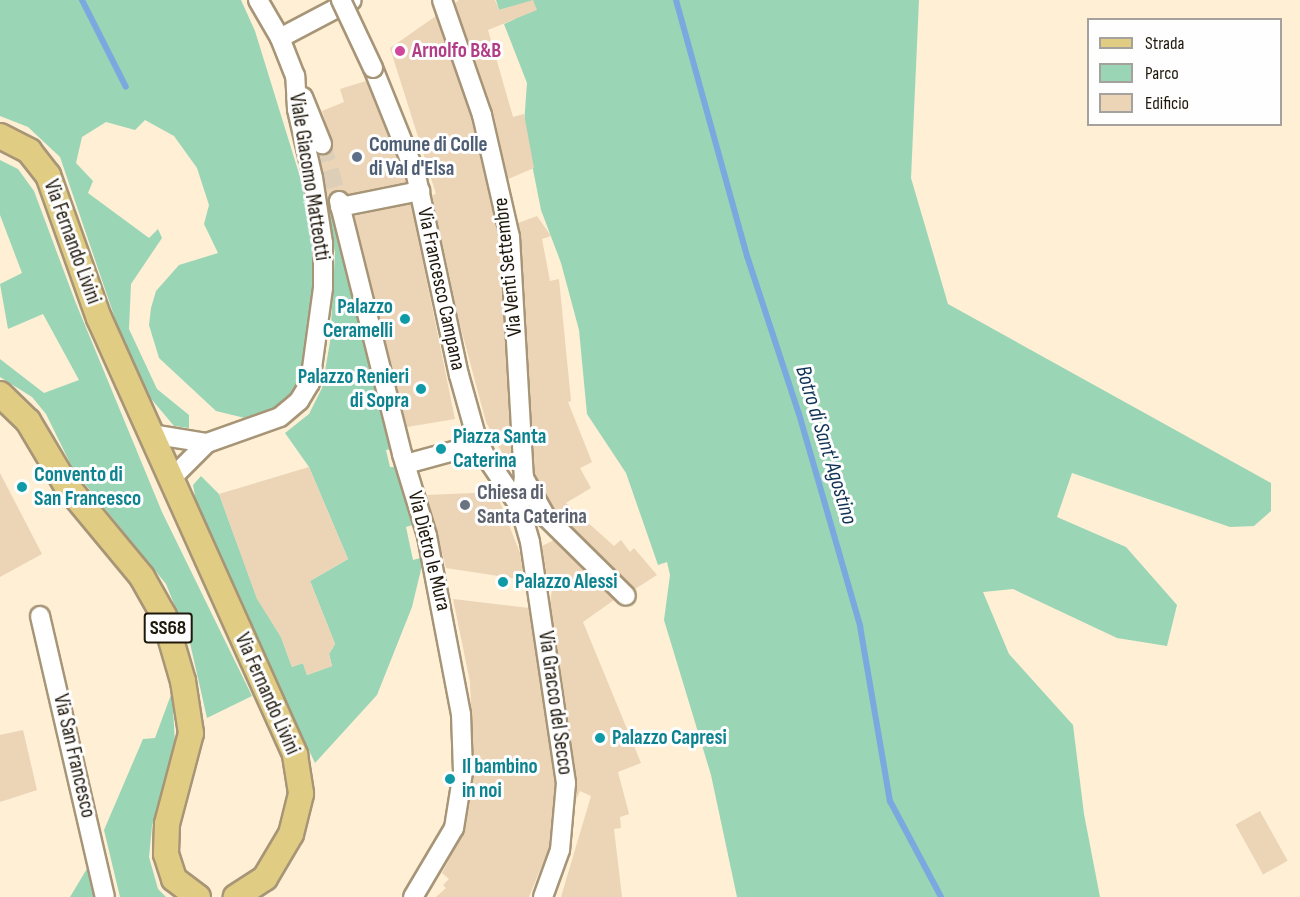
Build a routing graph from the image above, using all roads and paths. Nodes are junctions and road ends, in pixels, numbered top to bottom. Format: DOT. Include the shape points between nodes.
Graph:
graph roads {
  1 [pos="258,0"];
  2 [pos="341,0"];
  3 [pos="352,0"];
  4 [pos="442,0"];
  5 [pos="280,38"];
  6 [pos="295,76"];
  7 [pos="0,136"];
  8 [pos="322,144"];
  9 [pos="420,190"];
  10 [pos="0,394"];
  11 [pos="151,434"];
  12 [pos="207,443"];
  13 [pos="479,444"];
  14 [pos="406,464"];
  15 [pos="524,477"];
  16 [pos="170,480"];
  17 [pos="520,507"];
  18 [pos="626,596"];
  19 [pos="40,616"];
  20 [pos="105,895"];
  21 [pos="198,897"];
  22 [pos="237,897"];
  23 [pos="413,897"];
  24 [pos="543,897"];
  1 -- 5 [label="street, Viale Giacomo Matteotti"];
  2 -- 9 [label="street, Via Francesco Campana, bridge" via="409,153"];
  3 -- 5 [label="street"];
  4 -- 15 [label="street, Via Venti Settembre" via="483,115 507,217"];
  5 -- 6 [label="street, Viale Giacomo Matteotti"];
  6 -- 8 [label="street"];
  6 -- 12 [label="street, Viale Giacomo Matteotti" via="297,109 317,196 324,280 314,366 307,391 287,412"];
  7 -- 11 [label="main road, Via Fernando Livini" via="29,151 48,175 90,295"];
  9 -- 13 [label="street, Via Francesco Campana" via="459,375"];
  9 -- 14 [label="street, Via Dietro le Mura" via="340,204"];
  10 -- 21 [label="main road, SS68" via="28,421 66,485 146,583 164,616 183,681 190,733 186,764 167,824 166,860 178,884"];
  11 -- 12 [label="street, Viale Giacomo Matteotti"];
  11 -- 16 [label="main road, Via Fernando Livini"];
  12 -- 16 [label="street, Viale Giacomo Matteotti"];
  13 -- 14 [label="street"];
  13 -- 17 [label="street, Via Francesco Campana"];
  14 -- 23 [label="street, Via Dietro le Mura" via="450,640 464,753 452,832"];
  15 -- 17 [label="street, Via Venti Settembre"];
  15 -- 18 [label="street" via="546,517"];
  16 -- 22 [label="main road, Via Fernando Livini" via="286,731 300,773 300,803 282,854 260,884"];
  17 -- 24 [label="street, Via Gracco del Secco" via="533,556 566,776 560,850"];
  19 -- 20 [label="street, Via San Francesco"];
}
